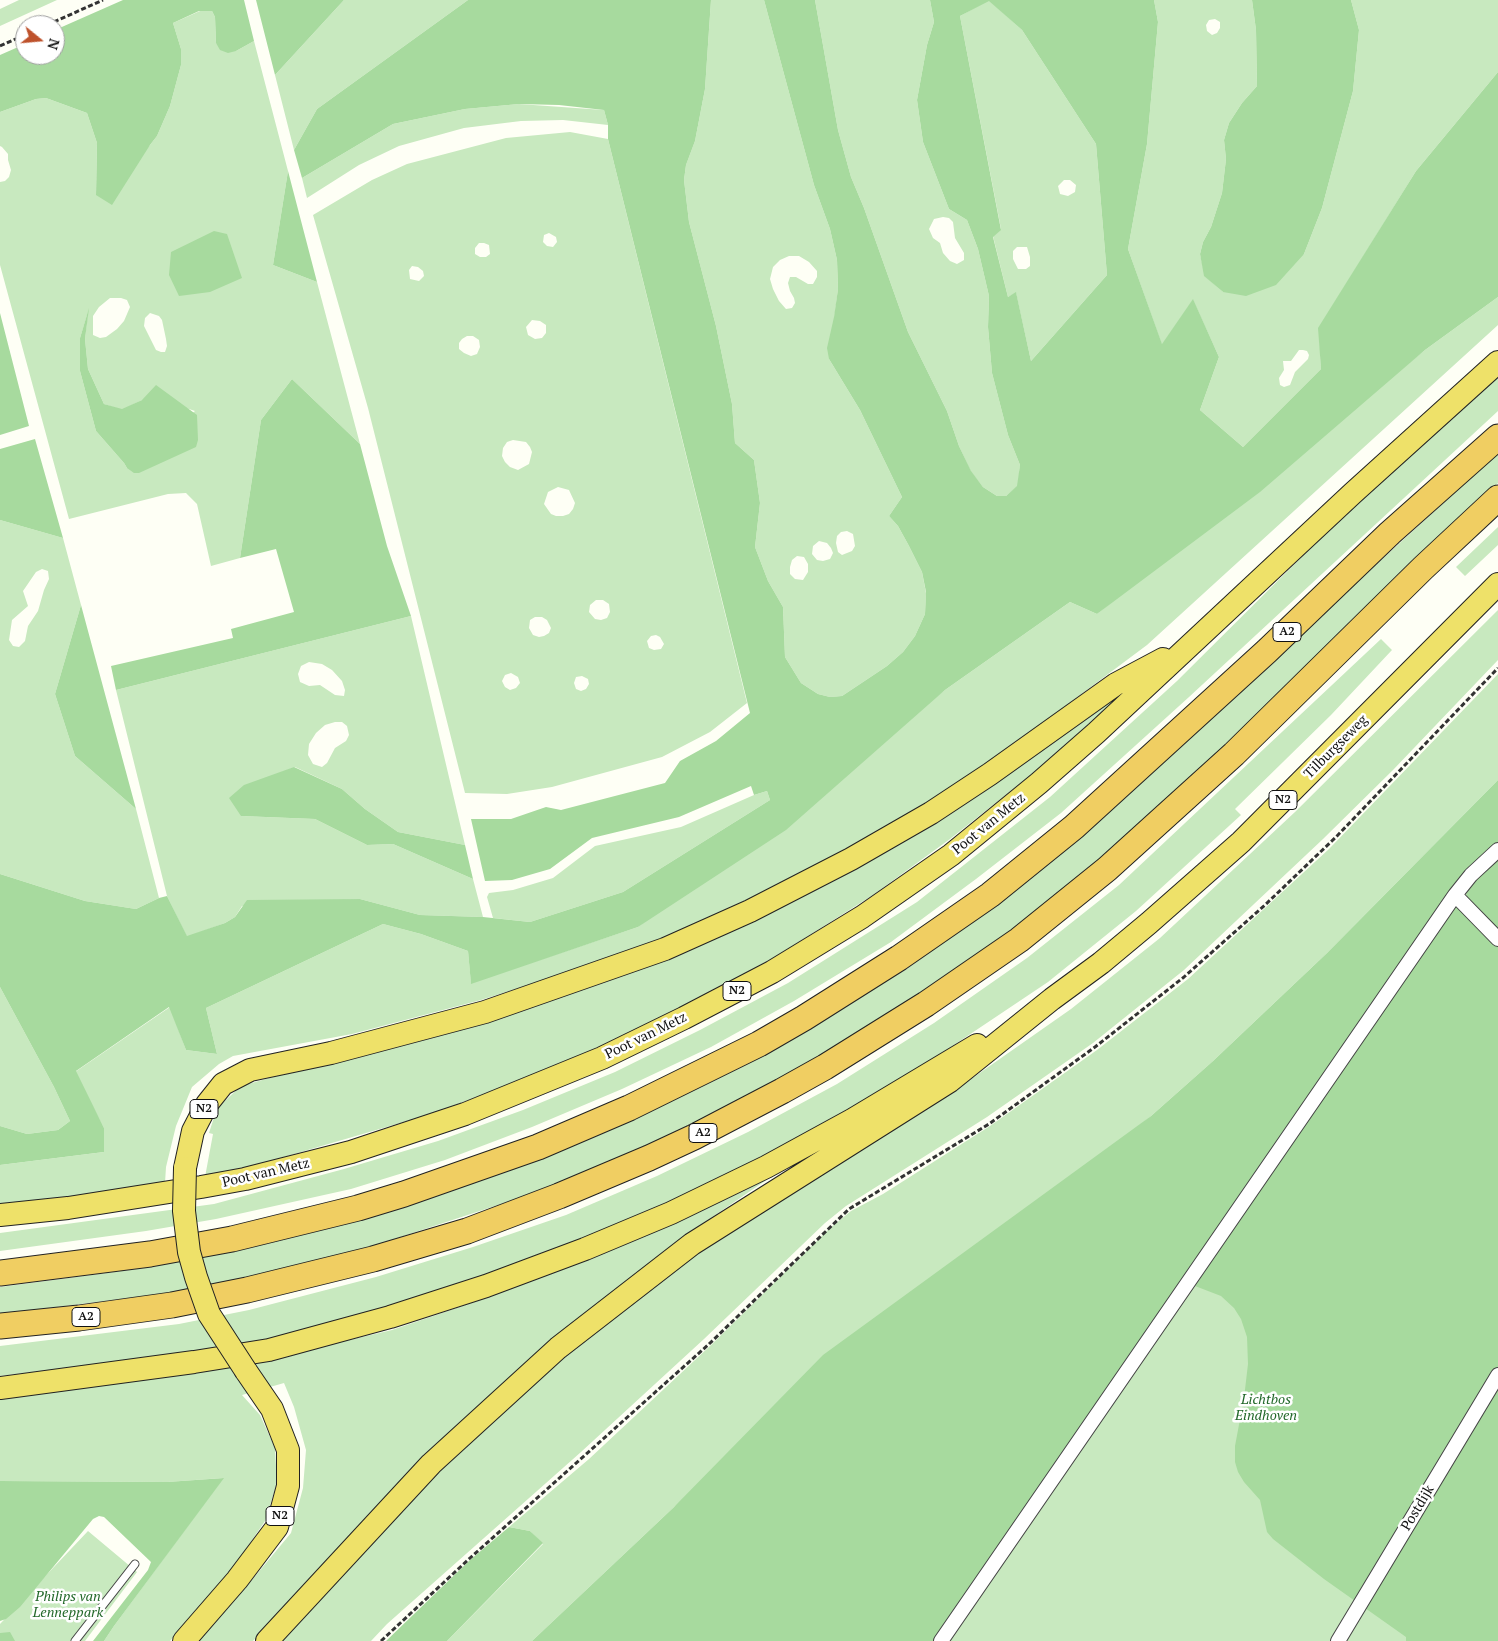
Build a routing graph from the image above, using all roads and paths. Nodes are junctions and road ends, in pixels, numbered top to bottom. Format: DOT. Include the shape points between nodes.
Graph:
graph roads {
  1 [pos="103,0"];
  2 [pos="65,17"];
  3 [pos="15,39"];
  4 [pos="0,46"];
  5 [pos="1498,362"];
  6 [pos="1498,437"];
  7 [pos="1498,498"];
  8 [pos="1498,584"];
  9 [pos="1190,645"];
  10 [pos="1498,668"];
  11 [pos="1498,850"];
  12 [pos="1455,895"];
  13 [pos="1498,939"];
  14 [pos="1052,999"];
  15 [pos="0,1215"];
  16 [pos="0,1273"];
  17 [pos="0,1326"];
  18 [pos="1498,1375"];
  19 [pos="0,1388"];
  20 [pos="135,1564"];
  21 [pos="75,1641"];
  22 [pos="184,1641"];
  23 [pos="267,1641"];
  24 [pos="382,1641"];
  25 [pos="941,1641"];
  26 [pos="1338,1641"];
  1 -- 2 [label="path"];
  3 -- 4 [label="path"];
  5 -- 9 [label="highway, N2"];
  6 -- 16 [label="highway, A2" via="1074,827 945,927 804,1018 646,1100 538,1147 404,1194 232,1239 150,1254"];
  7 -- 17 [label="highway, A2" via="1234,754 1107,869 1019,940 833,1063 694,1137 559,1196 467,1231 373,1259 247,1290 163,1306"];
  8 -- 14 [label="highway, Tilburgseweg / N2" via="1241,842 1108,958"];
  9 -- 15 [label="highway, Poot van Metz / N2" via="1096,733 951,856 862,917 772,972 611,1054 465,1114 351,1152 201,1188"];
  9 -- 22 [label="highway, N2, bridge" via="1116,684 930,813 851,859 750,911 665,948 484,1012 331,1053 250,1070 223,1084 206,1104 193,1131 186,1168 184,1211 189,1252 209,1314 272,1409 288,1450 288,1486 277,1527 237,1580"];
  10 -- 24 [label="path" via="1336,836 1184,977 989,1124 849,1209 708,1345"];
  11 -- 12 [label="street"];
  12 -- 13 [label="street"];
  12 -- 25 [label="street"];
  14 -- 19 [label="highway, N2" via="852,1120 766,1167 671,1213 486,1286 390,1317 269,1350"];
  14 -- 23 [label="highway, N2" via="950,1081 692,1244 558,1348 431,1464"];
  18 -- 26 [label="street, Postdijk"];
  20 -- 21 [label="lane"];
}
